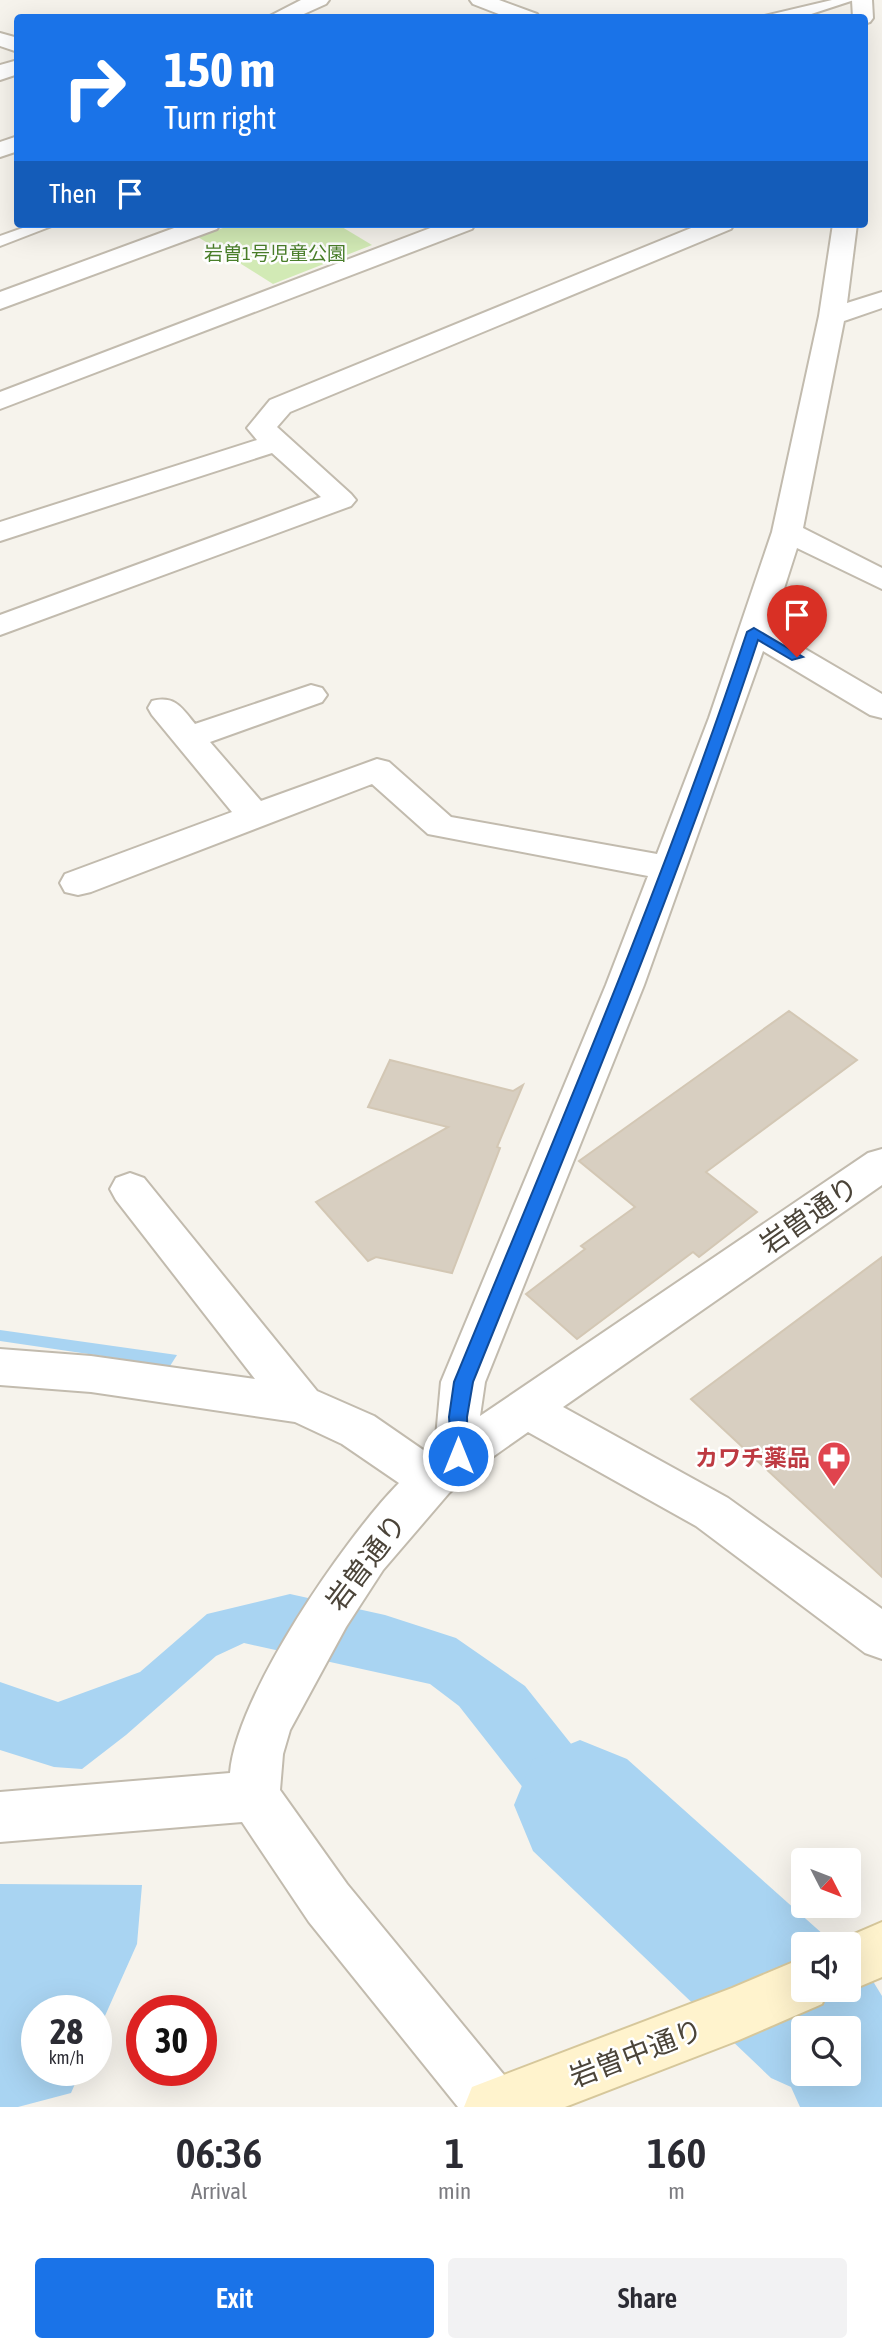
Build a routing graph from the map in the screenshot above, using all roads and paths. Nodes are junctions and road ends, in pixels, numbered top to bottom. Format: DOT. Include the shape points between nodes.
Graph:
graph roads {
  1 [pos="318,0"];
  2 [pos="480,0"];
  3 [pos="847,0"];
  4 [pos="285,14"];
  5 [pos="519,14"];
  6 [pos="797,14"];
  7 [pos="37,228"];
  8 [pos="197,228"];
  9 [pos="453,228"];
  10 [pos="712,228"];
  11 [pos="844,228"];
  12 [pos="0,241"];
  13 [pos="882,300"];
  14 [pos="0,301"];
  15 [pos="832,316"];
  16 [pos="0,401"];
  17 [pos="275,443"];
  18 [pos="0,532"];
  19 [pos="787,532"];
  20 [pos="882,580"];
  21 [pos="0,626"];
  22 [pos="754,632"];
  23 [pos="311,695"];
  24 [pos="164,708"];
  25 [pos="882,708"];
  26 [pos="189,738"];
  27 [pos="254,816"];
  28 [pos="669,867"];
  29 [pos="78,883"];
  30 [pos="882,1164"];
  31 [pos="130,1189"];
  32 [pos="0,1367"];
  33 [pos="301,1404"];
  34 [pos="528,1410"];
  35 [pos="444,1468"];
  36 [pos="882,1637"];
  37 [pos="254,1796"];
  38 [pos="0,1818"];
  39 [pos="882,1949"];
  40 [pos="861,1959"];
  41 [pos="791,1990"];
  42 [pos="493,2107"];
  1 -- 4 [label="street"];
  2 -- 5 [label="street"];
  3 -- 6 [label="lane"];
  7 -- 12 [label="lane"];
  8 -- 14 [label="street"];
  9 -- 16 [label="street"];
  10 -- 17 [label="street" via="280,406 261,428"];
  11 -- 15 [label="street"];
  13 -- 15 [label="street"];
  15 -- 19 [label="street"];
  17 -- 18 [label="street"];
  17 -- 21 [label="street" via="341,500"];
  19 -- 20 [label="street"];
  19 -- 22 [label="street"];
  22 -- 25 [label="street"];
  22 -- 28 [label="street"];
  23 -- 26 [label="street"];
  24 -- 26 [label="street"];
  26 -- 27 [label="street"];
  27 -- 28 [label="street" via="377,769 440,826"];
  27 -- 29 [label="street"];
  28 -- 35 [label="street" via="463,1382"];
  30 -- 34 [label="street, 岩曽通り"];
  31 -- 33 [label="street"];
  32 -- 33 [label="street" via="91,1374"];
  33 -- 35 [label="street"];
  34 -- 35 [label="street, 岩曽通り"];
  34 -- 36 [label="street" via="712,1512"];
  35 -- 37 [label="street, 岩曽通り" via="372,1548 320,1625 272,1714 259,1750"];
  37 -- 38 [label="street"];
  37 -- 42 [label="street" via="328,1903"];
  39 -- 40 [label="street"];
  41 -- 42 [label="street, 岩曽中通り"];
}
